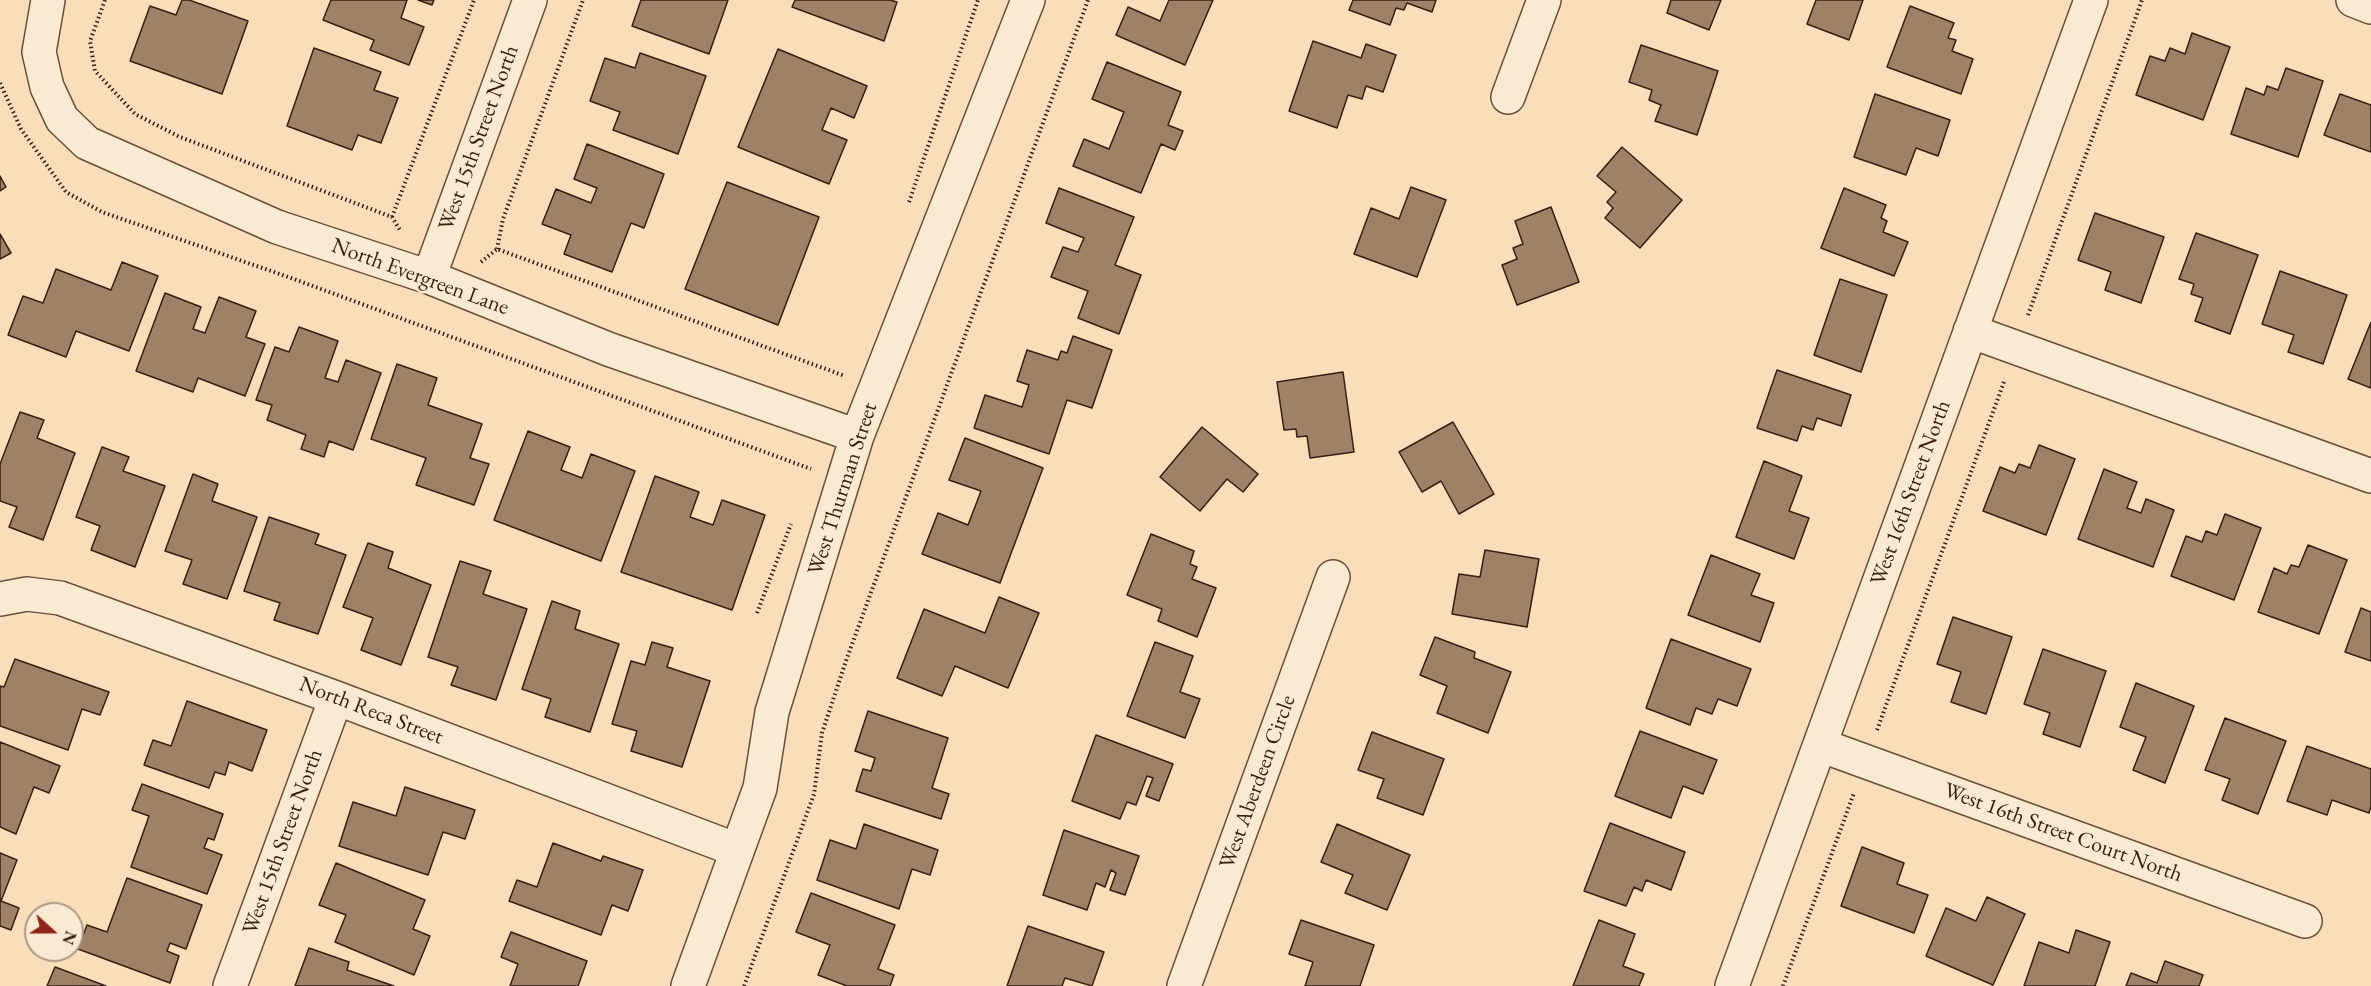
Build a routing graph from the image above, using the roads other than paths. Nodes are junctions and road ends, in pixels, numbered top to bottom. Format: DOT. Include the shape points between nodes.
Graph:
graph roads {
  1 [pos="48,0"];
  2 [pos="530,0"];
  3 [pos="1028,0"];
  4 [pos="1544,0"];
  5 [pos="2091,0"];
  6 [pos="2353,0"];
  7 [pos="2371,7"];
  8 [pos="1508,97"];
  9 [pos="429,276"];
  10 [pos="1970,331"];
  11 [pos="857,436"];
  12 [pos="2371,476"];
  13 [pos="1333,577"];
  14 [pos="0,598"];
  15 [pos="336,698"];
  16 [pos="1820,745"];
  17 [pos="738,850"];
  18 [pos="2306,921"];
  19 [pos="230,986"];
  20 [pos="688,986"];
  21 [pos="1184,986"];
  22 [pos="1732,986"];
  1 -- 9 [label="street, North Evergreen Lane" via="39,52 47,87 62,119 87,143 277,227"];
  2 -- 9 [label="street, West 15th Street North"];
  3 -- 11 [label="street, West Thurman Street"];
  4 -- 8 [label="street"];
  5 -- 10 [label="street, West 16th Street North"];
  6 -- 7 [label="street"];
  9 -- 11 [label="street, North Evergreen Lane" via="608,349"];
  10 -- 12 [label="street"];
  10 -- 16 [label="street, West 16th Street North"];
  11 -- 17 [label="street, West Thurman Street" via="772,712 760,788"];
  13 -- 21 [label="street, West Aberdeen Circle"];
  14 -- 15 [label="street, North Reca Street" via="27,594 60,597"];
  15 -- 17 [label="street, North Reca Street"];
  15 -- 19 [label="street, West 15th Street North"];
  16 -- 18 [label="street, West 16th Street Court North"];
  16 -- 22 [label="street, West 16th Street North"];
  17 -- 20 [label="street, West Thurman Street"];
}
